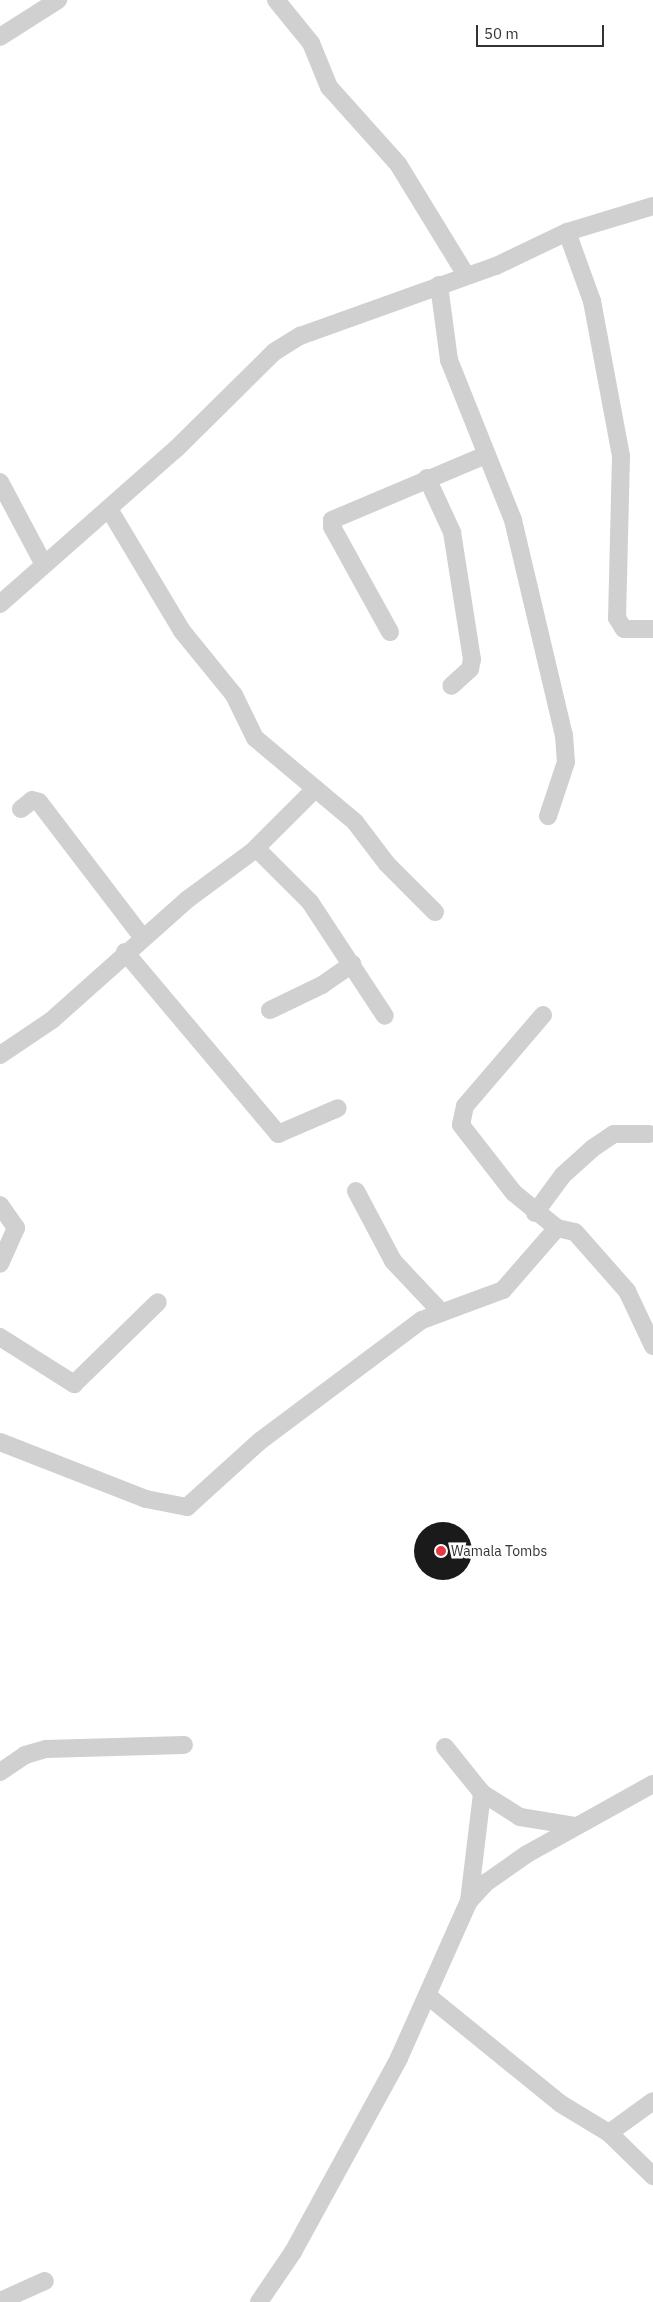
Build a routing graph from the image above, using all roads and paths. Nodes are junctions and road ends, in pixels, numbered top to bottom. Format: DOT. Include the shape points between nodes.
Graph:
graph roads {
  1 [pos="58,0"];
  2 [pos="276,0"];
  3 [pos="0,37"];
  4 [pos="653,206"];
  5 [pos="567,232"];
  6 [pos="466,275"];
  7 [pos="439,285"];
  8 [pos="486,455"];
  9 [pos="427,478"];
  10 [pos="0,482"];
  11 [pos="109,509"];
  12 [pos="43,563"];
  13 [pos="0,604"];
  14 [pos="653,629"];
  15 [pos="390,632"];
  16 [pos="451,686"];
  17 [pos="315,789"];
  18 [pos="21,809"];
  19 [pos="548,816"];
  20 [pos="256,848"];
  21 [pos="436,912"];
  22 [pos="142,938"];
  23 [pos="125,952"];
  24 [pos="352,964"];
  25 [pos="270,1010"];
  26 [pos="544,1015"];
  27 [pos="385,1016"];
  28 [pos="0,1055"];
  29 [pos="338,1108"];
  30 [pos="649,1134"];
  31 [pos="356,1192"];
  32 [pos="0,1205"];
  33 [pos="535,1213"];
  34 [pos="557,1228"];
  35 [pos="0,1264"];
  36 [pos="158,1302"];
  37 [pos="440,1312"];
  38 [pos="0,1337"];
  39 [pos="653,1346"];
  40 [pos="0,1442"];
  41 [pos="184,1745"];
  42 [pos="445,1747"];
  43 [pos="0,1772"];
  44 [pos="653,1784"];
  45 [pos="482,1793"];
  46 [pos="576,1826"];
  47 [pos="469,1901"];
  48 [pos="428,1996"];
  49 [pos="653,2101"];
  50 [pos="609,2133"];
  51 [pos="653,2176"];
  52 [pos="45,2281"];
  53 [pos="0,2301"];
  54 [pos="259,2302"];
  1 -- 3 [label="street"];
  2 -- 6 [label="street" via="311,43 329,87 398,164"];
  4 -- 5 [label="street"];
  5 -- 6 [label="street"];
  5 -- 14 [label="street" via="592,301 622,456 617,618 624,628"];
  6 -- 7 [label="street"];
  7 -- 8 [label="street" via="449,360"];
  7 -- 11 [label="street" via="300,336 274,352"];
  8 -- 9 [label="street"];
  8 -- 19 [label="street" via="514,520 567,748"];
  9 -- 15 [label="street" via="331,523"];
  9 -- 16 [label="street" via="452,532 472,659 470,669"];
  10 -- 12 [label="street"];
  11 -- 12 [label="street"];
  11 -- 17 [label="street" via="182,631 234,695 255,738"];
  12 -- 13 [label="street"];
  17 -- 20 [label="street"];
  17 -- 21 [label="street" via="355,822"];
  18 -- 22 [label="street" via="32,800 39,802"];
  20 -- 22 [label="street"];
  20 -- 24 [label="street" via="310,902"];
  22 -- 23 [label="street"];
  23 -- 28 [label="street" via="52,1020"];
  23 -- 29 [label="street" via="278,1134"];
  24 -- 25 [label="street" via="322,985"];
  24 -- 27 [label="street"];
  26 -- 33 [label="street" via="460,1116 461,1125 488,1165"];
  30 -- 33 [label="street" via="614,1134 593,1148 563,1175"];
  31 -- 37 [label="street" via="393,1261"];
  32 -- 35 [label="street" via="16,1228"];
  33 -- 34 [label="street"];
  34 -- 37 [label="street" via="503,1290"];
  34 -- 39 [label="street" via="575,1232 627,1292"];
  36 -- 38 [label="street" via="74,1384"];
  37 -- 40 [label="street" via="422,1320 260,1441 187,1507 146,1499"];
  41 -- 43 [label="street" via="46,1749 25,1755"];
  42 -- 45 [label="street"];
  44 -- 46 [label="street"];
  45 -- 46 [label="street" via="529,1822"];
  45 -- 47 [label="street"];
  46 -- 47 [label="street" via="487,1882"];
  47 -- 48 [label="street"];
  48 -- 50 [label="street" via="561,2104"];
  48 -- 54 [label="street" via="346,2157"];
  49 -- 50 [label="street"];
  50 -- 51 [label="street"];
  52 -- 53 [label="street"];
}
